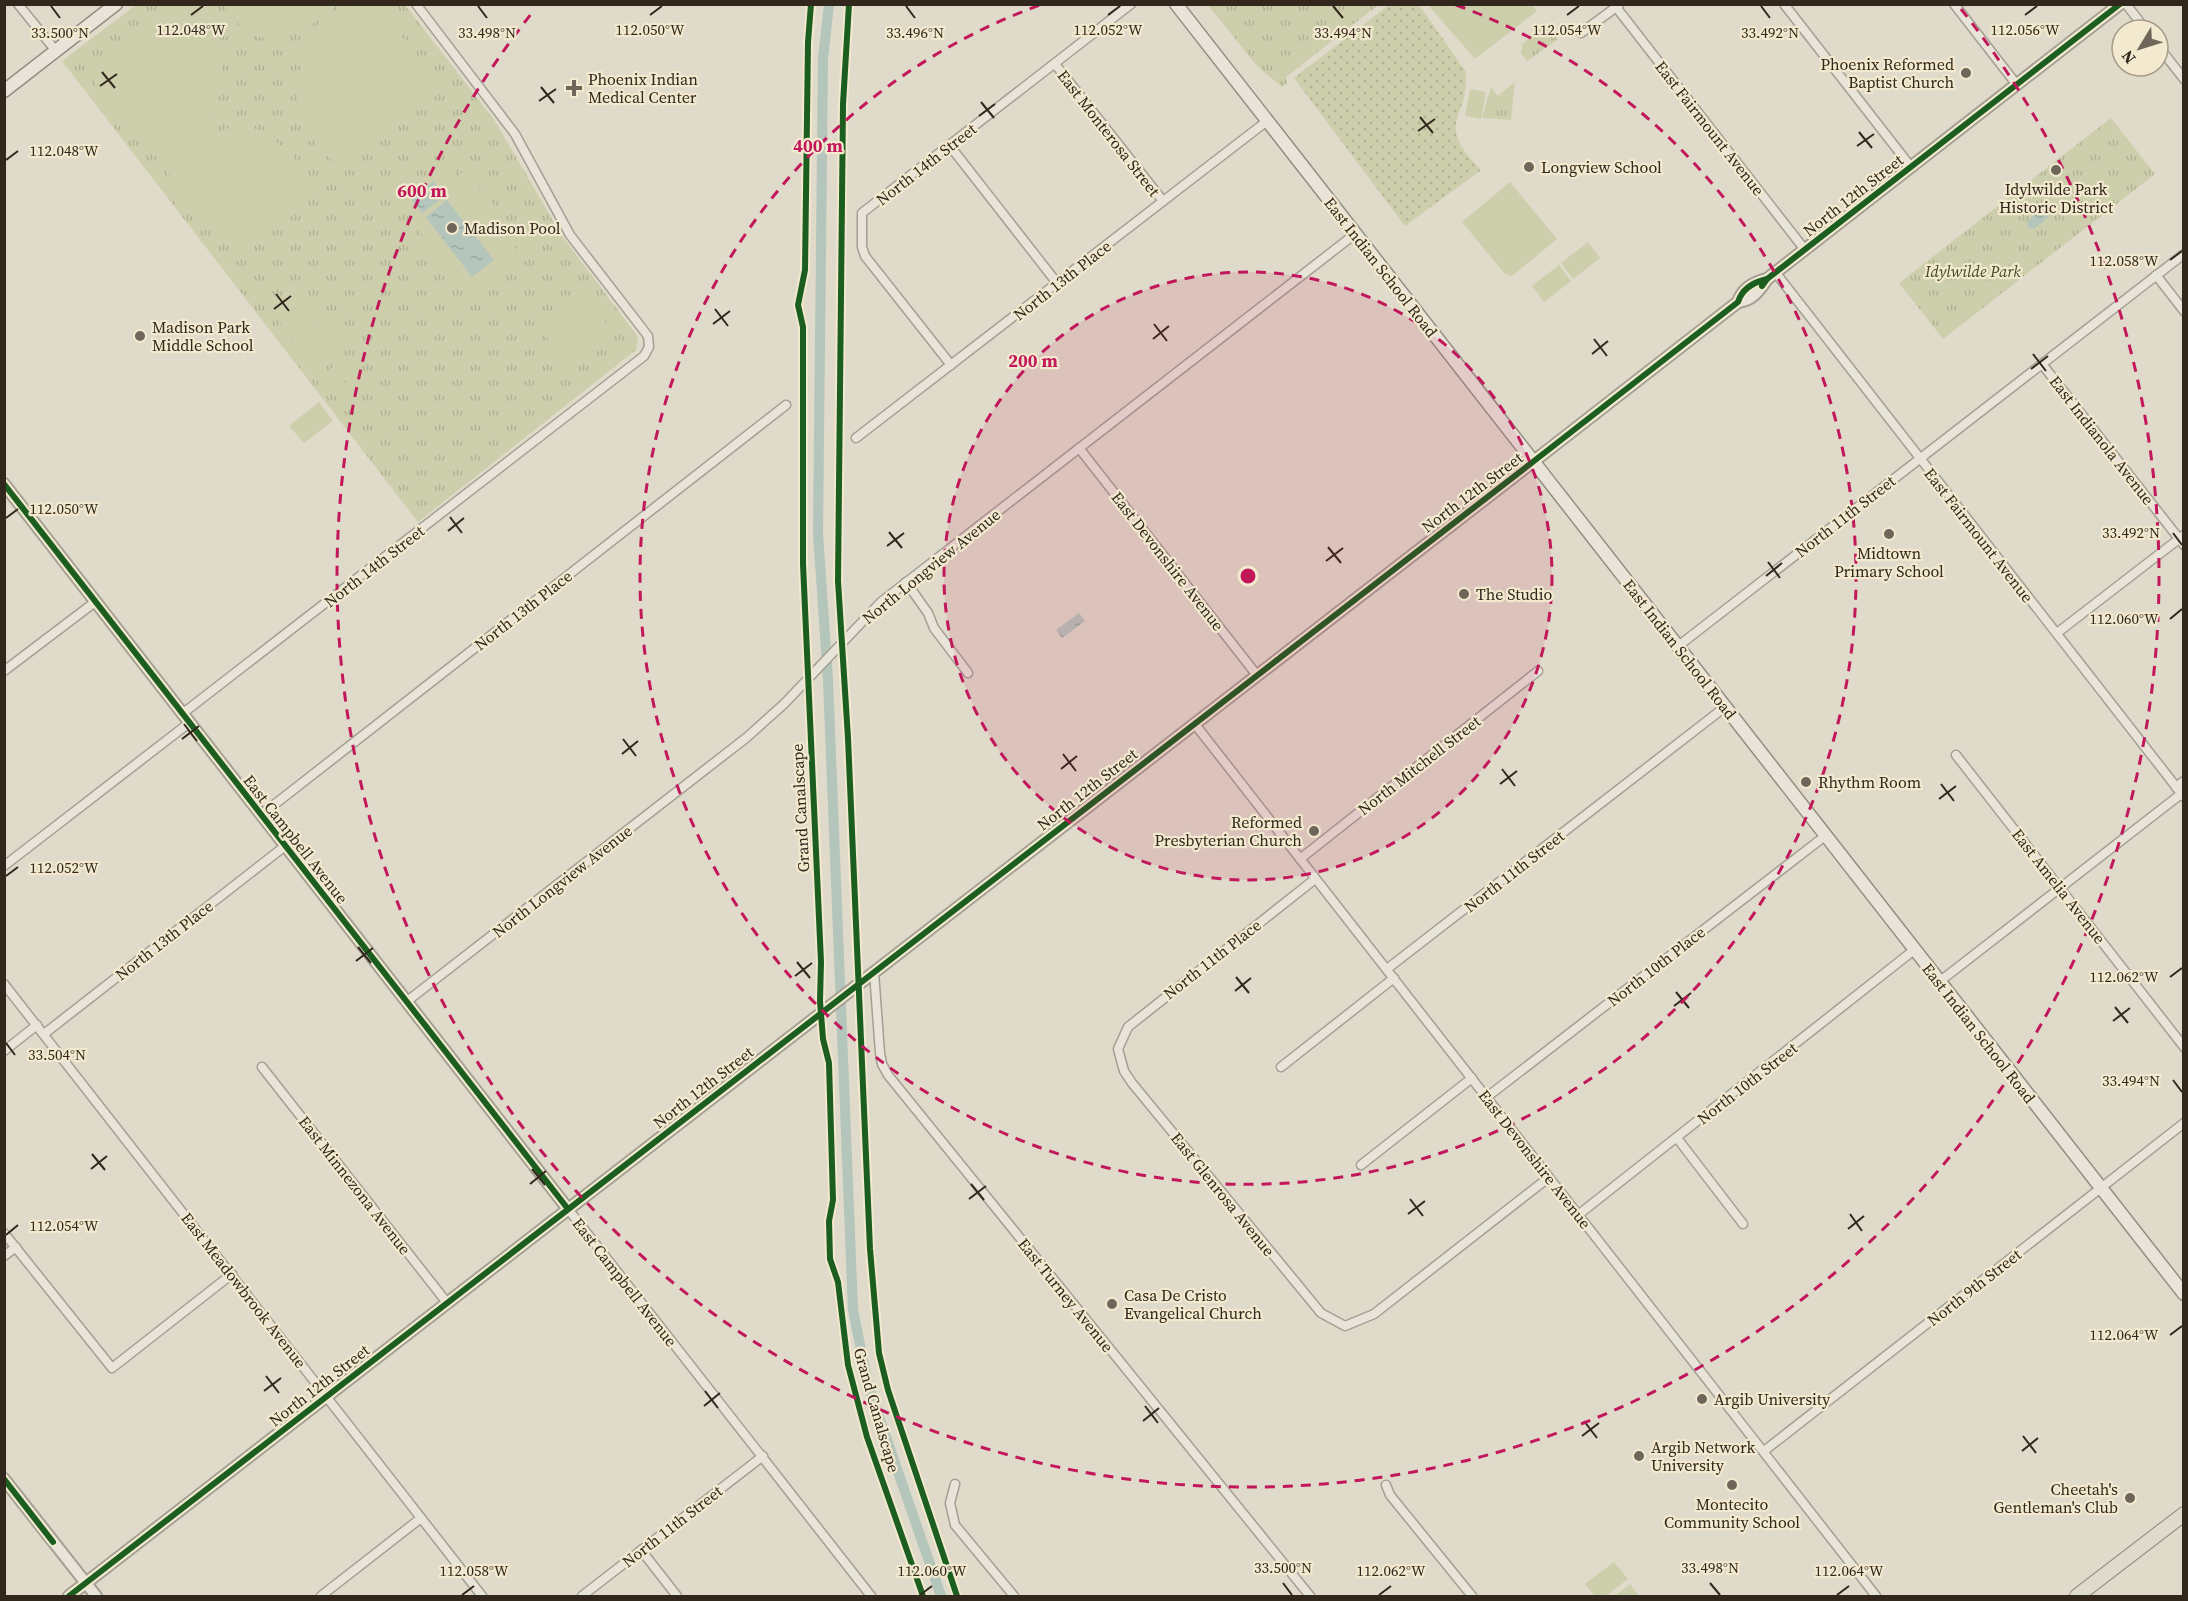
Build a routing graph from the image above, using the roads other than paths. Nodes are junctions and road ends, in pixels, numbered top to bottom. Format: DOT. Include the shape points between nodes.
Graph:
graph roads {
  1 [pos="18,4"];
  2 [pos="116,4"];
  3 [pos="416,4"];
  4 [pos="1131,4"];
  5 [pos="1176,4"];
  6 [pos="1784,4"];
  7 [pos="1954,4"];
  8 [pos="2120,4"];
  9 [pos="2126,4"];
  10 [pos="1618,6"];
  11 [pos="2137,18"];
  12 [pos="1581,33"];
  13 [pos="56,51"];
  14 [pos="2170,61"];
  15 [pos="1055,64"];
  16 [pos="2184,78"];
  17 [pos="2017,85"];
  18 [pos="4,91"];
  19 [pos="1267,121"];
  20 [pos="950,146"];
  21 [pos="1911,167"];
  22 [pos="1163,201"];
  23 [pos="1355,234"];
  24 [pos="1805,250"];
  25 [pos="2184,254"];
  26 [pos="2156,275"];
  27 [pos="1771,276"];
  28 [pos="1057,283"];
  29 [pos="2184,311"];
  30 [pos="2042,364"];
  31 [pos="951,365"];
  32 [pos="786,405"];
  33 [pos="856,438"];
  34 [pos="1079,448"];
  35 [pos="1919,458"];
  36 [pos="1534,461"];
  37 [pos="4,484"];
  38 [pos="2182,540"];
  39 [pos="906,582"];
  40 [pos="94,602"];
  41 [pos="2057,633"];
  42 [pos="1677,647"];
  43 [pos="4,671"];
  44 [pos="1538,671"];
  45 [pos="968,673"];
  46 [pos="1256,674"];
  47 [pos="1725,707"];
  48 [pos="182,714"];
  49 [pos="189,723"];
  50 [pos="1194,723"];
  51 [pos="1956,755"];
  52 [pos="2181,790"];
  53 [pos="261,815"];
  54 [pos="1825,836"];
  55 [pos="285,846"];
  56 [pos="1300,859"];
  57 [pos="4,866"];
  58 [pos="1315,879"];
  59 [pos="2061,889"];
  60 [pos="1914,950"];
  61 [pos="1388,969"];
  62 [pos="874,972"];
  63 [pos="1394,978"];
  64 [pos="1939,982"];
  65 [pos="4,984"];
  66 [pos="406,1002"];
  67 [pos="37,1025"];
  68 [pos="44,1034"];
  69 [pos="2184,1047"];
  70 [pos="1118,1049"];
  71 [pos="4,1051"];
  72 [pos="262,1066"];
  73 [pos="1281,1067"];
  74 [pos="1472,1078"];
  75 [pos="1487,1097"];
  76 [pos="2184,1123"];
  77 [pos="1677,1138"];
  78 [pos="1361,1165"];
  79 [pos="1548,1178"];
  80 [pos="2100,1188"];
  81 [pos="568,1209"];
  82 [pos="1578,1215"];
  83 [pos="1743,1224"];
  84 [pos="4,1233"];
  85 [pos="16,1247"];
  86 [pos="4,1256"];
  87 [pos="232,1275"];
  88 [pos="2184,1294"];
  89 [pos="448,1304"];
  90 [pos="326,1396"];
  91 [pos="1764,1451"];
  92 [pos="763,1456"];
  93 [pos="4,1479"];
  94 [pos="955,1484"];
  95 [pos="1386,1485"];
  96 [pos="2184,1514"];
  97 [pos="421,1518"];
  98 [pos="641,1550"];
  99 [pos="86,1584"];
  100 [pos="69,1596"];
  101 [pos="96,1596"];
  102 [pos="321,1596"];
  103 [pos="482,1596"];
  104 [pos="582,1596"];
  105 [pos="677,1596"];
  106 [pos="871,1596"];
  107 [pos="1014,1596"];
  108 [pos="1310,1596"];
  109 [pos="1472,1596"];
  110 [pos="1876,1596"];
  111 [pos="2077,1596"];
  1 -- 13 [label="street"];
  2 -- 13 [label="main road"];
  3 -- 48 [label="street, North 14th Street" via="515,134 570,235 648,336 649,347 635,363"];
  4 -- 15 [label="street, North 14th Street"];
  5 -- 19 [label="main road, East Indian School Road"];
  6 -- 21 [label="street"];
  7 -- 17 [label="street"];
  8 -- 17 [label="street, North 12th Street"];
  9 -- 11 [label="street"];
  10 -- 12 [label="street"];
  10 -- 24 [label="street, East Fairmount Avenue"];
  13 -- 18 [label="main road"];
  14 -- 16 [label="street"];
  15 -- 20 [label="street, North 14th Street"];
  15 -- 22 [label="street, East Monterosa Street"];
  17 -- 21 [label="street, North 12th Street"];
  19 -- 22 [label="street, North 13th Place"];
  19 -- 23 [label="main road, East Indian School Road"];
  20 -- 28 [label="street"];
  20 -- 31 [label="street, North 14th Street" via="862,213 862,247 865,256"];
  21 -- 24 [label="street, North 12th Street"];
  22 -- 28 [label="street, North 13th Place"];
  23 -- 34 [label="street, North Longview Avenue"];
  23 -- 36 [label="main road, East Indian School Road"];
  24 -- 27 [label="street, North 12th Street"];
  25 -- 26 [label="street, North 11th Street"];
  26 -- 29 [label="street"];
  26 -- 30 [label="street, North 11th Street"];
  27 -- 35 [label="street, East Fairmount Avenue"];
  27 -- 36 [label="street, North 12th Street" via="1753,297 1738,302"];
  28 -- 31 [label="street, North 13th Place"];
  30 -- 35 [label="street, North 11th Street"];
  30 -- 38 [label="street, East Indianola Avenue"];
  31 -- 33 [label="street, North 13th Place"];
  32 -- 53 [label="street, North 13th Place"];
  34 -- 39 [label="street, North Longview Avenue"];
  34 -- 46 [label="street, East Devonshire Avenue"];
  35 -- 41 [label="street, East Fairmount Avenue"];
  35 -- 42 [label="street, North 11th Street"];
  36 -- 42 [label="main road, East Indian School Road"];
  36 -- 46 [label="street, North 12th Street"];
  37 -- 40 [label="street, East Campbell Avenue"];
  38 -- 41 [label="street"];
  39 -- 45 [label="street"];
  39 -- 66 [label="street, North Longview Avenue" via="881,602 746,738"];
  40 -- 43 [label="street"];
  40 -- 48 [label="street, East Campbell Avenue"];
  41 -- 52 [label="street, East Fairmount Avenue"];
  42 -- 47 [label="main road, East Indian School Road"];
  44 -- 56 [label="street, North Mitchell Street"];
  46 -- 50 [label="street, North 12th Street"];
  47 -- 54 [label="main road, East Indian School Road"];
  47 -- 61 [label="street, North 11th Street"];
  48 -- 49 [label="street, East Campbell Avenue"];
  49 -- 53 [label="street, East Campbell Avenue"];
  49 -- 57 [label="street"];
  50 -- 56 [label="street, East Devonshire Avenue"];
  50 -- 62 [label="street, North 12th Street"];
  51 -- 59 [label="street, East Amelia Avenue"];
  52 -- 59 [label="street"];
  53 -- 55 [label="street, East Campbell Avenue"];
  54 -- 60 [label="main road, East Indian School Road"];
  54 -- 75 [label="street, North 10th Place"];
  55 -- 66 [label="street, East Campbell Avenue"];
  55 -- 68 [label="street, North 13th Place"];
  56 -- 58 [label="street, East Devonshire Avenue"];
  58 -- 61 [label="street, East Devonshire Avenue"];
  58 -- 70 [label="street, North 11th Place" via="1137,1017 1121,1038"];
  59 -- 64 [label="street"];
  59 -- 69 [label="street, East Amelia Avenue"];
  60 -- 64 [label="main road, East Indian School Road"];
  60 -- 77 [label="street, North 10th Street"];
  61 -- 63 [label="street, East Devonshire Avenue"];
  62 -- 81 [label="street, North 12th Street"];
  62 -- 108 [label="street, East Turney Avenue" via="882,1064 888,1075"];
  63 -- 73 [label="street"];
  63 -- 74 [label="street, East Devonshire Avenue"];
  64 -- 80 [label="main road, East Indian School Road"];
  65 -- 67 [label="street, East Meadowbrook Avenue"];
  66 -- 81 [label="street, East Campbell Avenue"];
  67 -- 68 [label="street, East Meadowbrook Avenue"];
  67 -- 71 [label="street"];
  68 -- 87 [label="street, East Meadowbrook Avenue"];
  70 -- 79 [label="street, East Glenrosa Avenue" via="1132,1083 1321,1313 1345,1326 1374,1314"];
  72 -- 89 [label="street, East Minnezona Avenue"];
  74 -- 75 [label="street, East Devonshire Avenue"];
  74 -- 78 [label="street"];
  75 -- 79 [label="street, East Devonshire Avenue"];
  76 -- 80 [label="street, North 9th Street"];
  77 -- 82 [label="street, North 10th Street"];
  77 -- 83 [label="street"];
  79 -- 82 [label="street, East Devonshire Avenue"];
  80 -- 88 [label="main road, East Indian School Road"];
  80 -- 91 [label="street, North 9th Street"];
  81 -- 89 [label="street, North 12th Street"];
  81 -- 92 [label="street, East Campbell Avenue"];
  82 -- 91 [label="street, East Devonshire Avenue"];
  84 -- 85 [label="street"];
  85 -- 86 [label="street"];
  85 -- 87 [label="street" via="112,1368"];
  87 -- 90 [label="street, East Meadowbrook Avenue"];
  89 -- 90 [label="street, North 12th Street"];
  90 -- 97 [label="street, East Meadowbrook Avenue"];
  90 -- 99 [label="street, North 12th Street"];
  91 -- 110 [label="street, East Devonshire Avenue"];
  92 -- 98 [label="street, North 11th Street"];
  92 -- 106 [label="street, East Campbell Avenue"];
  93 -- 99 [label="street"];
  94 -- 107 [label="street" via="950,1503 955,1525"];
  95 -- 109 [label="street"];
  96 -- 111 [label="main road"];
  97 -- 102 [label="street"];
  97 -- 103 [label="street, East Meadowbrook Avenue"];
  98 -- 104 [label="street, North 11th Street"];
  98 -- 105 [label="street"];
  99 -- 100 [label="street, North 12th Street"];
  99 -- 101 [label="street"];
}
